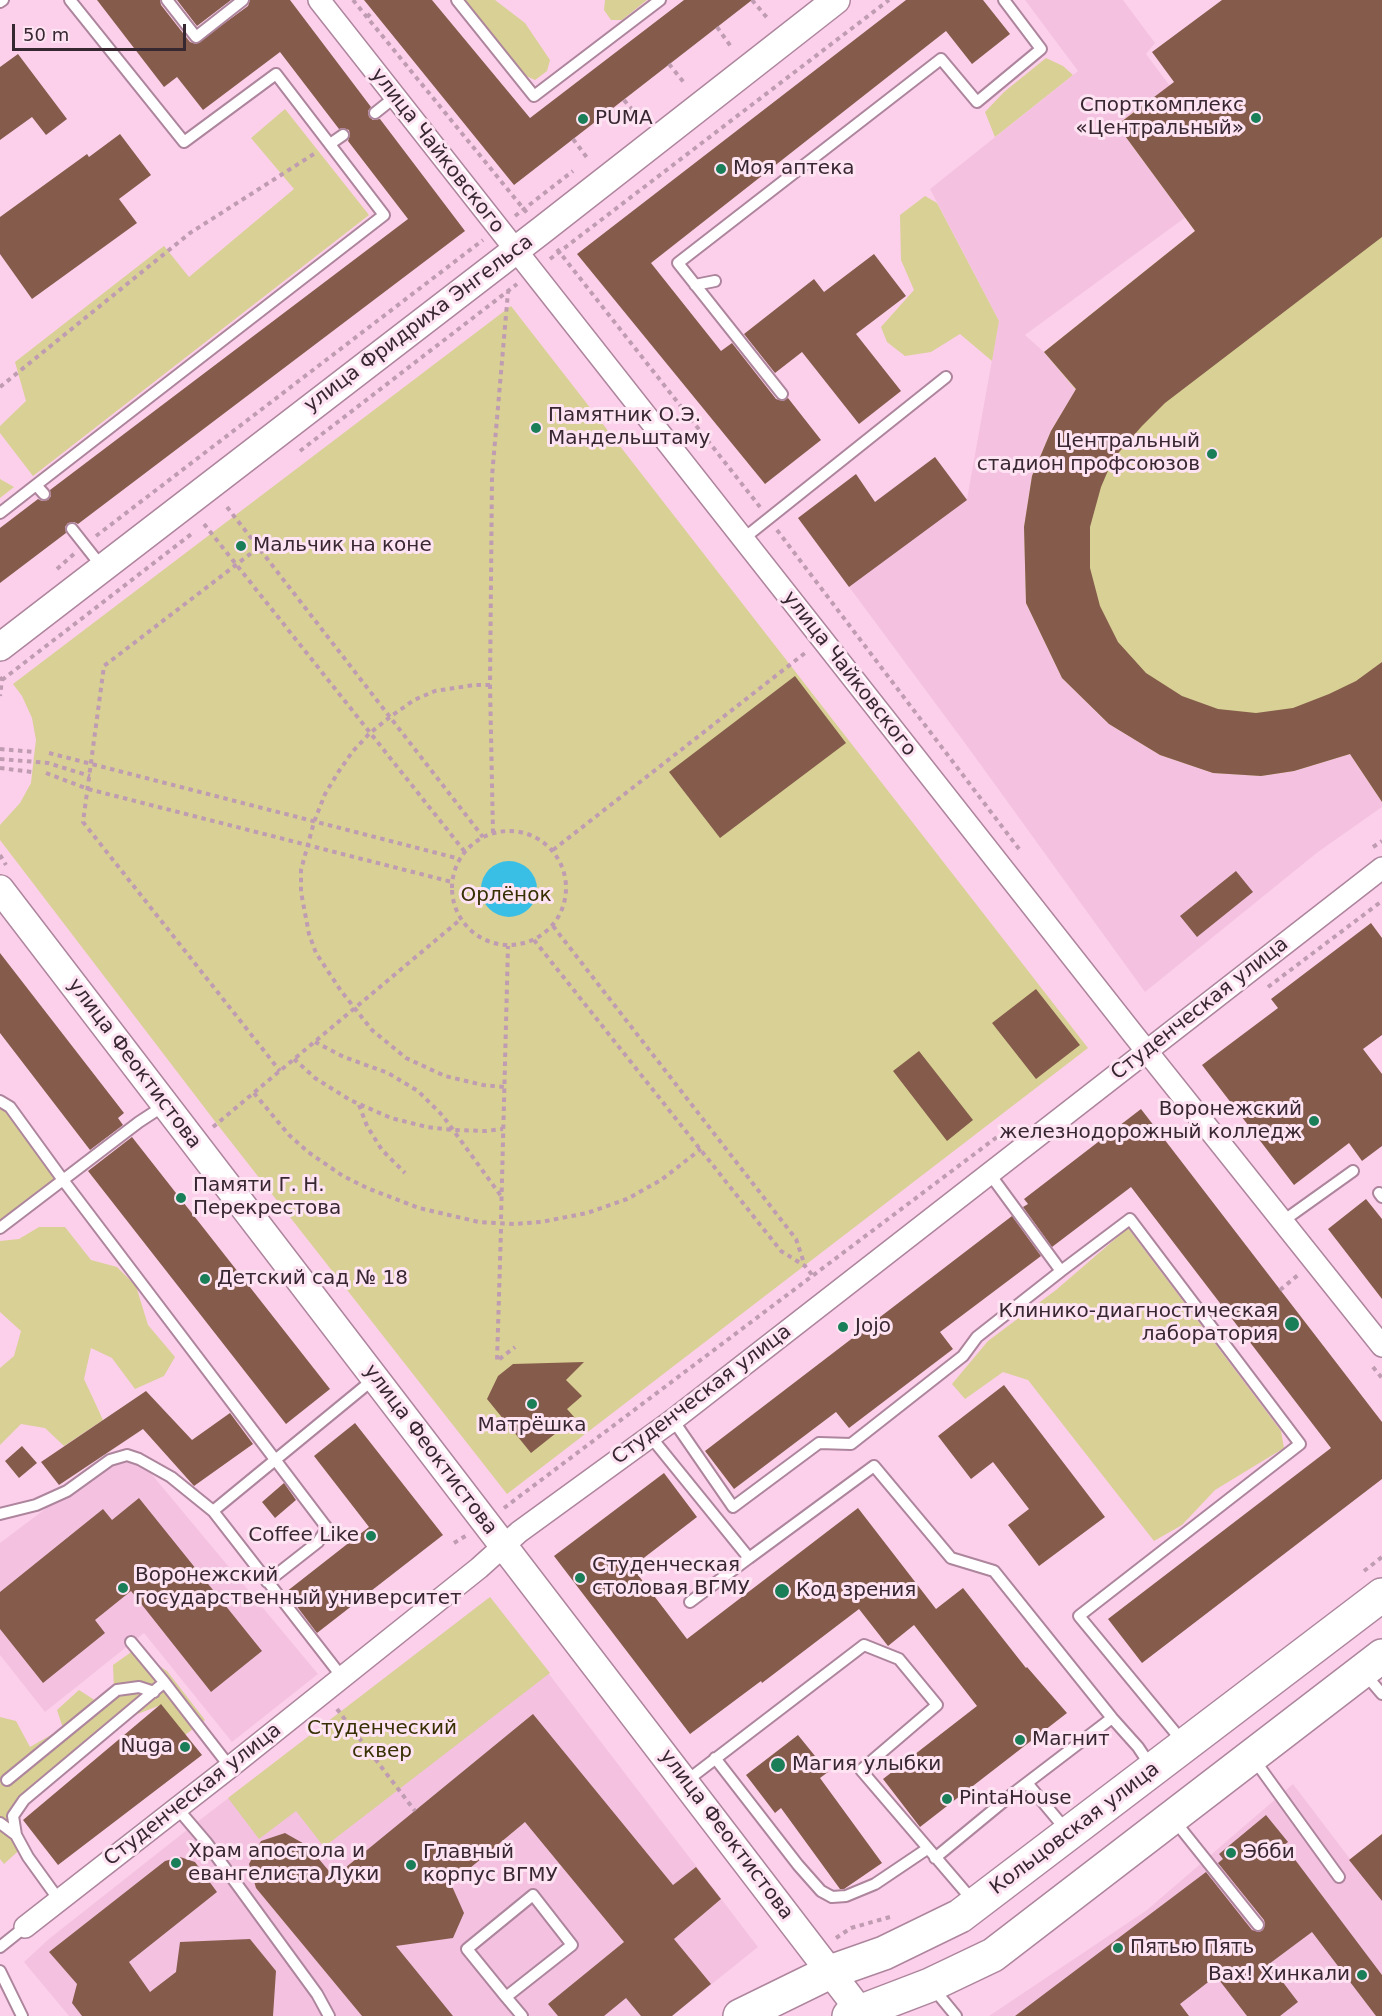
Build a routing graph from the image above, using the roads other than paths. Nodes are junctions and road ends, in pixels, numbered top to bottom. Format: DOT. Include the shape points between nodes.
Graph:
graph roads {
  1 [pos="70,0"];
  2 [pos="167,0"];
  3 [pos="243,0"];
  4 [pos="319,0"];
  5 [pos="457,0"];
  6 [pos="660,0"];
  7 [pos="1004,0"];
  8 [pos="827,3"];
  9 [pos="395,97"];
  10 [pos="375,113"];
  11 [pos="344,135"];
  12 [pos="330,144"];
  13 [pos="516,250"];
  14 [pos="715,281"];
  15 [pos="695,285"];
  16 [pos="946,377"];
  17 [pos="782,394"];
  18 [pos="36,485"];
  19 [pos="44,494"];
  20 [pos="0,513"];
  21 [pos="72,529"];
  22 [pos="743,539"];
  23 [pos="102,567"];
  24 [pos="0,646"];
  25 [pos="1382,868"];
  26 [pos="0,889"];
  27 [pos="1146,1050"];
  28 [pos="0,1101"];
  29 [pos="165,1104"];
  30 [pos="1353,1171"];
  31 [pos="989,1173"];
  32 [pos="63,1180"];
  33 [pos="1283,1221"];
  34 [pos="0,1228"];
  35 [pos="1061,1271"];
  36 [pos="1382,1346"];
  37 [pos="375,1378"];
  38 [pos="673,1420"];
  39 [pos="650,1437"];
  40 [pos="276,1461"];
  41 [pos="213,1511"];
  42 [pos="0,1514"];
  43 [pos="504,1546"];
  44 [pos="749,1558"];
  45 [pos="267,1582"];
  46 [pos="1369,1586"];
  47 [pos="690,1602"];
  48 [pos="132,1642"];
  49 [pos="1376,1673"];
  50 [pos="342,1677"];
  51 [pos="165,1683"];
  52 [pos="154,1692"];
  53 [pos="1112,1718"];
  54 [pos="1185,1745"];
  55 [pos="1251,1756"];
  56 [pos="715,1758"];
  57 [pos="230,1767"];
  58 [pos="1153,1770"];
  59 [pos="7,1780"];
  60 [pos="685,1782"];
  61 [pos="1027,1783"];
  62 [pos="177,1808"];
  63 [pos="1172,1817"];
  64 [pos="0,1823"];
  65 [pos="1069,1833"];
  66 [pos="16,1835"];
  67 [pos="931,1854"];
  68 [pos="1339,1876"];
  69 [pos="59,1900"];
  70 [pos="975,1904"];
  71 [pos="1258,1925"];
  72 [pos="25,1927"];
  73 [pos="0,1947"];
  74 [pos="831,1956"];
  75 [pos="0,1971"];
  76 [pos="930,1985"];
  77 [pos="506,1997"];
  78 [pos="857,2014"];
  79 [pos="518,2015"];
  80 [pos="22,2016"];
  81 [pos="329,2016"];
  82 [pos="740,2016"];
  83 [pos="956,2016"];
  1 -- 12 [label="lane" via="184,142 276,74"];
  2 -- 3 [label="lane" via="196,37"];
  4 -- 9 [label="street, улица Чайковского"];
  5 -- 6 [label="lane" via="534,96"];
  7 -- 15 [label="lane" via="1041,49 973,105 941,59 678,263"];
  8 -- 13 [label="street, улица Фридриха Энгельса"];
  9 -- 10 [label="lane"];
  9 -- 13 [label="street, улица Чайковского"];
  11 -- 12 [label="lane"];
  12 -- 18 [label="lane" via="384,215"];
  13 -- 22 [label="street, улица Чайковского"];
  13 -- 23 [label="street, улица Фридриха Энгельса"];
  14 -- 15 [label="lane"];
  15 -- 17 [label="lane"];
  16 -- 22 [label="lane"];
  18 -- 19 [label="lane"];
  18 -- 20 [label="lane"];
  21 -- 23 [label="lane"];
  22 -- 27 [label="street, улица Чайковского"];
  23 -- 24 [label="street, улица Фридриха Энгельса"];
  25 -- 27 [label="street, Студенческая улица"];
  26 -- 29 [label="street, улица Феоктистова"];
  27 -- 31 [label="street, Студенческая улица"];
  27 -- 33 [label="street, улица Чайковского"];
  28 -- 32 [label="lane" via="10,1107"];
  29 -- 32 [label="lane"];
  29 -- 37 [label="street, улица Феоктистова"];
  30 -- 33 [label="lane"];
  31 -- 35 [label="lane"];
  31 -- 38 [label="street, Студенческая улица"];
  32 -- 34 [label="lane"];
  32 -- 40 [label="lane"];
  33 -- 36 [label="street, улица Чайковского"];
  35 -- 38 [label="lane" via="977,1337 963,1356 851,1444 819,1443 733,1507"];
  35 -- 54 [label="lane" via="1130,1219 1300,1444 1079,1616"];
  37 -- 40 [label="lane"];
  37 -- 43 [label="street, улица Феоктистова"];
  38 -- 39 [label="street, Студенческая улица"];
  39 -- 43 [label="street, Студенческая улица"];
  39 -- 44 [label="lane"];
  40 -- 41 [label="lane"];
  40 -- 45 [label="lane" via="327,1528 318,1542"];
  41 -- 42 [label="lane" via="171,1477 127,1455 110,1460 67,1491 36,1505"];
  41 -- 45 [label="lane"];
  43 -- 50 [label="street, Студенческая улица"];
  43 -- 60 [label="street, улица Феоктистова"];
  44 -- 47 [label="lane"];
  44 -- 53 [label="lane" via="874,1466 951,1558 994,1571"];
  45 -- 50 [label="lane"];
  46 -- 54 [label="main road, Кольцовская улица"];
  48 -- 51 [label="lane"];
  49 -- 55 [label="main road"];
  50 -- 57 [label="street, Студенческая улица"];
  51 -- 52 [label="lane"];
  51 -- 57 [label="lane"];
  52 -- 59 [label="lane" via="139,1687 117,1690"];
  52 -- 66 [label="lane" via="24,1800 13,1816"];
  53 -- 58 [label="lane"];
  53 -- 61 [label="lane"];
  54 -- 58 [label="main road, Кольцовская улица"];
  55 -- 63 [label="main road"];
  55 -- 68 [label="lane"];
  56 -- 60 [label="lane"];
  56 -- 67 [label="lane" via="798,1865 821,1891 832,1897 846,1896 875,1884"];
  56 -- 67 [label="lane" via="864,1645 899,1659 937,1705 861,1770"];
  57 -- 62 [label="street, Студенческая улица"];
  58 -- 65 [label="main road, Кольцовская улица"];
  60 -- 74 [label="street, улица Феоктистова"];
  61 -- 65 [label="lane"];
  61 -- 67 [label="lane"];
  62 -- 69 [label="street, Студенческая улица"];
  62 -- 81 [label="lane" via="213,1851"];
  63 -- 71 [label="lane"];
  63 -- 76 [label="main road" via="993,1955"];
  64 -- 66 [label="lane"];
  65 -- 70 [label="main road, Кольцовская улица"];
  66 -- 69 [label="lane"];
  67 -- 70 [label="lane"];
  69 -- 72 [label="street, Студенческая улица"];
  70 -- 74 [label="main road, Кольцовская улица" via="960,1916 884,1953"];
  72 -- 73 [label="lane"];
  74 -- 78 [label="street, улица Феоктистова"];
  74 -- 82 [label="main road, Кольцовская улица"];
  75 -- 80 [label="lane"];
  76 -- 78 [label="main road"];
  76 -- 83 [label="lane"];
  77 -- 77 [label="lane" via="467,1949 533,1895 572,1945"];
  77 -- 79 [label="lane"];
}
